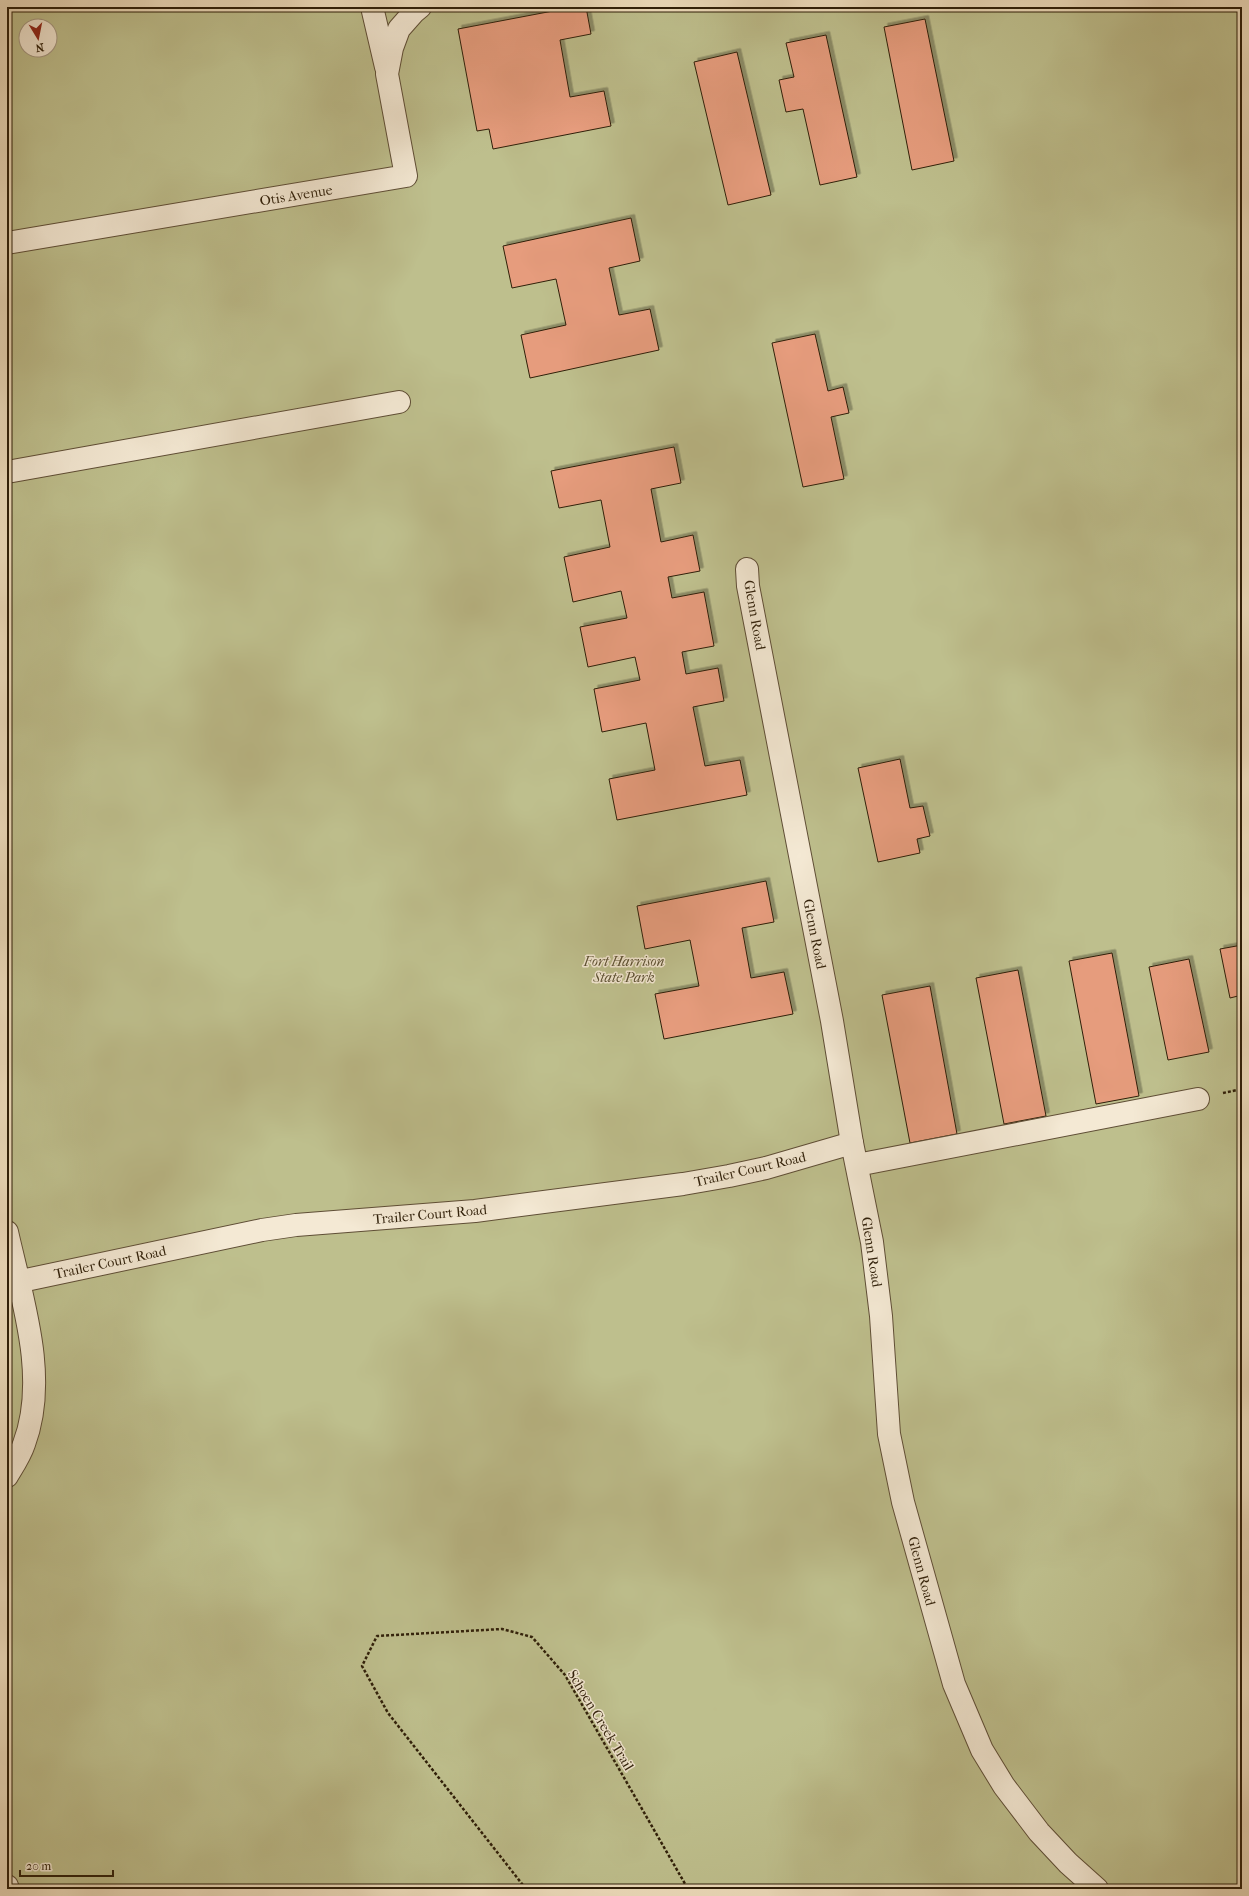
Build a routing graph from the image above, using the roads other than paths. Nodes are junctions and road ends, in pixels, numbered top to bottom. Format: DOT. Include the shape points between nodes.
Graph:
graph roads {
  1 [pos="372,7"];
  2 [pos="420,7"];
  3 [pos="387,74"];
  4 [pos="7,242"];
  5 [pos="399,402"];
  6 [pos="7,472"];
  7 [pos="748,569"];
  8 [pos="1198,1099"];
  9 [pos="852,1143"];
  10 [pos="856,1165"];
  11 [pos="7,1232"];
  12 [pos="12,1283"];
  13 [pos="7,1476"];
  14 [pos="7,1886"];
  15 [pos="8,1889"];
  16 [pos="1097,1889"];
  1 -- 3 [label="street"];
  2 -- 3 [label="street, Otis Avenue" via="399,29"];
  3 -- 4 [label="street, Otis Avenue" via="406,176"];
  5 -- 6 [label="street"];
  7 -- 9 [label="street, Glenn Road" via="750,594 832,1021"];
  8 -- 10 [label="street"];
  9 -- 10 [label="street, Glenn Road"];
  9 -- 12 [label="street, Trailer Court Road" via="721,1178 475,1211 296,1224"];
  10 -- 16 [label="street, Glenn Road" via="878,1285 893,1457 903,1502 954,1684 982,1750 1004,1786 1048,1843"];
  11 -- 12 [label="street"];
  12 -- 13 [label="street" via="32,1350 35,1387 28,1433"];
  14 -- 15 [label="street"];
}
